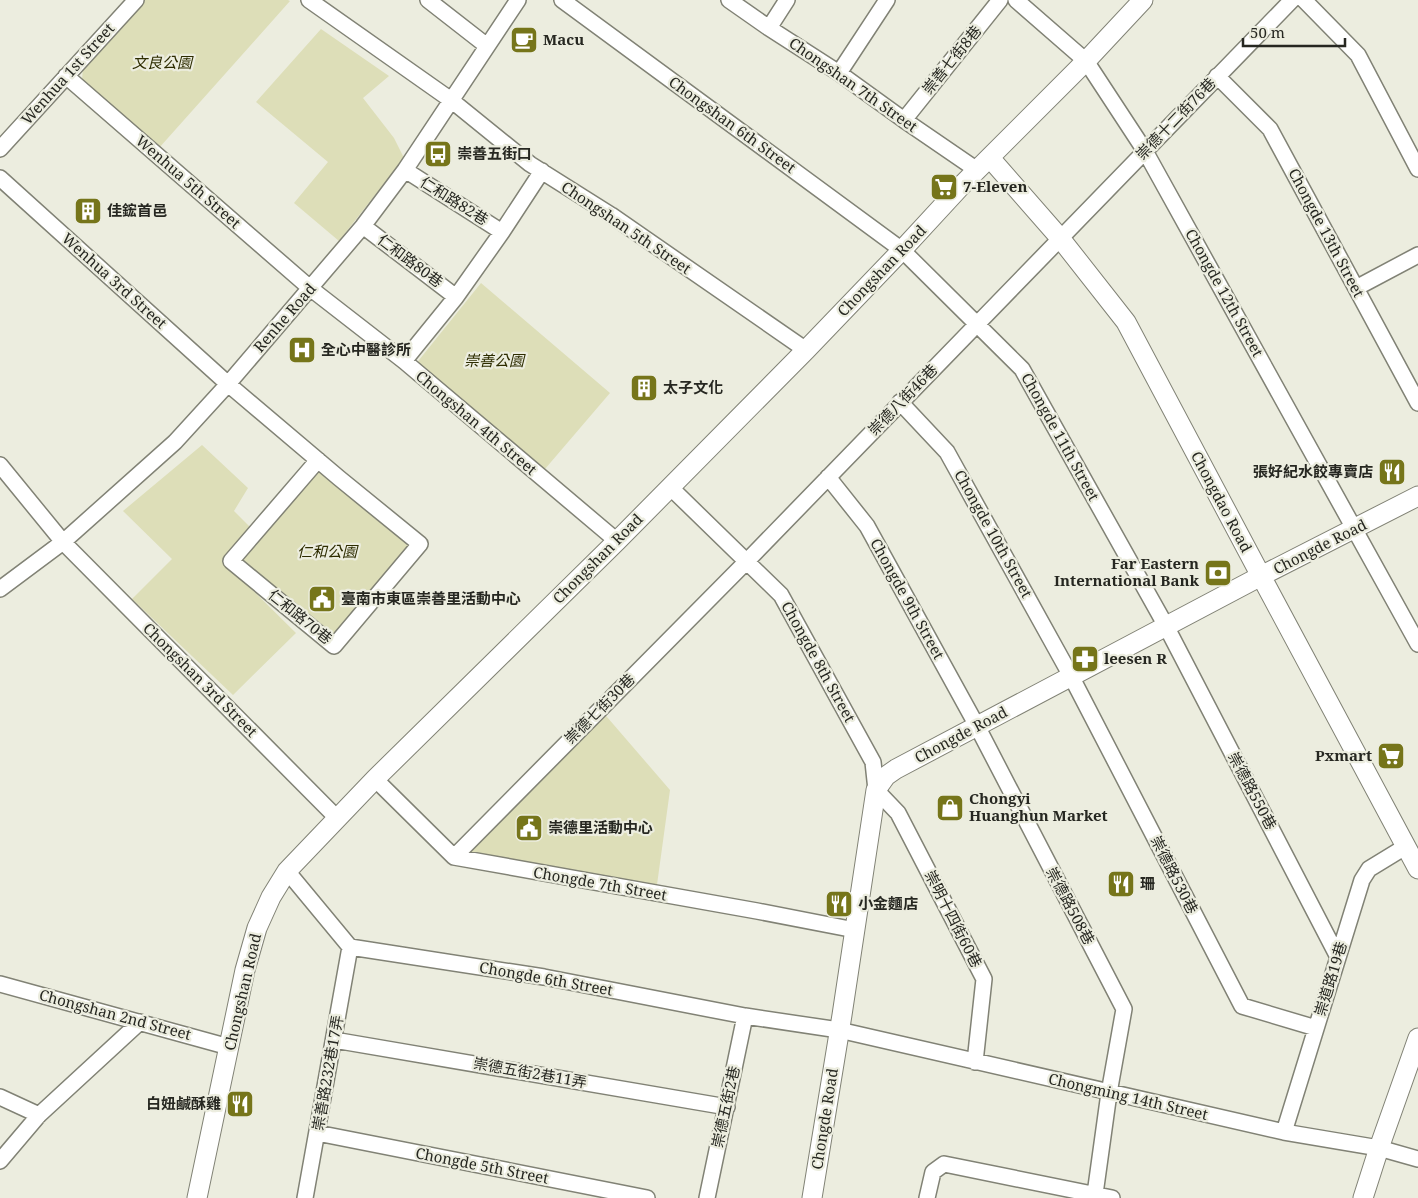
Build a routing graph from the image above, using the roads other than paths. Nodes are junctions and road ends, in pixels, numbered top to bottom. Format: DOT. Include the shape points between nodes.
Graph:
graph roads {
  1 [pos="136,0"];
  2 [pos="309,0"];
  3 [pos="428,0"];
  4 [pos="518,0"];
  5 [pos="562,0"];
  6 [pos="729,0"];
  7 [pos="787,0"];
  8 [pos="887,0"];
  9 [pos="1000,0"];
  10 [pos="1016,0"];
  11 [pos="1143,0"];
  12 [pos="1292,0"];
  13 [pos="1304,0"];
  14 [pos="769,28"];
  15 [pos="487,46"];
  16 [pos="1086,61"];
  17 [pos="839,73"];
  18 [pos="66,76"];
  19 [pos="1217,76"];
  20 [pos="451,100"];
  21 [pos="904,120"];
  22 [pos="0,149"];
  23 [pos="1145,151"];
  24 [pos="984,164"];
  25 [pos="1418,169"];
  26 [pos="405,170"];
  27 [pos="542,171"];
  28 [pos="0,178"];
  29 [pos="363,226"];
  30 [pos="502,232"];
  31 [pos="1060,238"];
  32 [pos="902,250"];
  33 [pos="1418,255"];
  34 [pos="310,288"];
  35 [pos="1356,288"];
  36 [pos="456,297"];
  37 [pos="976,324"];
  38 [pos="806,350"];
  39 [pos="404,361"];
  40 [pos="228,384"];
  41 [pos="900,402"];
  42 [pos="1418,403"];
  43 [pos="318,460"];
  44 [pos="0,465"];
  45 [pos="828,477"];
  46 [pos="670,487"];
  47 [pos="1418,496"];
  48 [pos="1355,529"];
  49 [pos="617,541"];
  50 [pos="63,542"];
  51 [pos="747,561"];
  52 [pos="1260,576"];
  53 [pos="0,589"];
  54 [pos="1166,626"];
  55 [pos="1418,644"];
  56 [pos="1071,676"];
  57 [pos="977,726"];
  58 [pos="375,779"];
  59 [pos="876,790"];
  60 [pos="336,818"];
  61 [pos="1405,847"];
  62 [pos="454,857"];
  63 [pos="1418,869"];
  64 [pos="287,871"];
  65 [pos="855,930"];
  66 [pos="350,947"];
  67 [pos="1338,957"];
  68 [pos="0,984"];
  69 [pos="745,1016"];
  70 [pos="140,1022"];
  71 [pos="1316,1028"];
  72 [pos="839,1030"];
  73 [pos="1418,1038"];
  74 [pos="334,1040"];
  75 [pos="229,1047"];
  76 [pos="975,1062"];
  77 [pos="1109,1093"];
  78 [pos="0,1097"];
  79 [pos="727,1106"];
  80 [pos="39,1115"];
  81 [pos="1284,1132"];
  82 [pos="317,1133"];
  83 [pos="1379,1148"];
  84 [pos="1418,1159"];
  85 [pos="0,1161"];
  86 [pos="1095,1194"];
  87 [pos="197,1198"];
  88 [pos="305,1198"];
  89 [pos="648,1198"];
  90 [pos="707,1198"];
  91 [pos="812,1198"];
  92 [pos="927,1198"];
  93 [pos="1112,1198"];
  94 [pos="1363,1198"];
  1 -- 18 [label="street, Wenhua 1st Street"];
  2 -- 20 [label="street, Chongshan 5th Street"];
  3 -- 15 [label="street"];
  4 -- 15 [label="street, Renhe Road"];
  5 -- 32 [label="street, Chongshan 6th Street"];
  6 -- 14 [label="street, Chongshan 7th Street"];
  7 -- 14 [label="street"];
  8 -- 17 [label="street"];
  9 -- 21 [label="street, 崇善七街8巷"];
  10 -- 16 [label="street, Chongde 12th Street"];
  11 -- 16 [label="street, Chongshan Road"];
  12 -- 19 [label="street, 崇德十二街76巷"];
  13 -- 25 [label="street" via="1358,55"];
  14 -- 17 [label="street, Chongshan 7th Street"];
  15 -- 20 [label="street, Renhe Road"];
  16 -- 23 [label="street, Chongde 12th Street"];
  16 -- 24 [label="street, Chongshan Road"];
  17 -- 21 [label="street, Chongshan 7th Street"];
  18 -- 22 [label="street, Wenhua 1st Street"];
  18 -- 34 [label="street, Wenhua 5th Street"];
  19 -- 23 [label="street, 崇德十二街76巷"];
  19 -- 35 [label="street, Chongde 13th Street" via="1270,129"];
  20 -- 26 [label="street, Renhe Road"];
  20 -- 27 [label="street, Chongshan 5th Street"];
  21 -- 24 [label="street, Chongshan 7th Street"];
  23 -- 31 [label="street, 崇德十二街76巷"];
  23 -- 48 [label="street, Chongde 12th Street"];
  24 -- 31 [label="street, Chongdao Road"];
  24 -- 32 [label="street, Chongshan Road"];
  26 -- 29 [label="street, Renhe Road"];
  26 -- 30 [label="street, 仁和路82巷"];
  27 -- 30 [label="street"];
  27 -- 38 [label="street, Chongshan 5th Street"];
  28 -- 40 [label="street, Wenhua 3rd Street"];
  29 -- 34 [label="street, Renhe Road"];
  29 -- 36 [label="street, 仁和路80巷"];
  30 -- 36 [label="street"];
  31 -- 37 [label="street, 崇德八街46巷"];
  31 -- 52 [label="street, Chongdao Road" via="1126,322"];
  32 -- 37 [label="street, Chongde 11th Street"];
  32 -- 38 [label="street, Chongshan Road"];
  33 -- 35 [label="street"];
  34 -- 39 [label="street, Chongshan 4th Street"];
  34 -- 40 [label="street, Renhe Road"];
  35 -- 42 [label="street, Chongde 13th Street"];
  36 -- 39 [label="street"];
  37 -- 41 [label="street, 崇德八街46巷"];
  37 -- 54 [label="street, Chongde 11th Street" via="1022,369"];
  38 -- 46 [label="street, Chongshan Road"];
  39 -- 49 [label="street, Chongshan 4th Street"];
  40 -- 43 [label="street, 仁和路70巷"];
  40 -- 50 [label="street, Renhe Road" via="175,442"];
  41 -- 45 [label="street, 崇德八街46巷"];
  41 -- 56 [label="street, Chongde 10th Street" via="947,452"];
  43 -- 43 [label="street, 仁和路70巷" via="232,561 334,646 420,544"];
  44 -- 50 [label="street, Chongshan 3rd Street"];
  45 -- 51 [label="street, 崇德八街46巷"];
  45 -- 57 [label="street, Chongde 9th Street" via="867,526"];
  46 -- 49 [label="street, Chongshan Road"];
  46 -- 51 [label="street, Chongde 8th Street"];
  47 -- 48 [label="street, Chongde Road"];
  48 -- 52 [label="street, Chongde Road"];
  48 -- 55 [label="street, Chongde 12th Street"];
  49 -- 58 [label="street, Chongshan Road"];
  50 -- 53 [label="street, Renhe Road"];
  50 -- 60 [label="street, Chongshan 3rd Street"];
  51 -- 59 [label="street, Chongde 8th Street" via="781,595 873,762"];
  51 -- 62 [label="street, 崇德七街30巷"];
  52 -- 54 [label="street, Chongde Road"];
  52 -- 61 [label="street, Chongdao Road"];
  54 -- 56 [label="street, Chongde Road"];
  54 -- 67 [label="street, 崇德路550巷"];
  56 -- 57 [label="street, Chongde Road"];
  56 -- 71 [label="street, 崇德路530巷" via="1242,1006"];
  57 -- 59 [label="street, Chongde Road" via="896,769"];
  57 -- 77 [label="street, 崇德路508巷" via="1124,1009"];
  58 -- 60 [label="street, Chongshan Road"];
  58 -- 62 [label="street"];
  59 -- 65 [label="street, Chongde Road"];
  59 -- 76 [label="street, 崇明十四街60巷" via="898,813 984,979"];
  60 -- 64 [label="street, Chongshan Road"];
  61 -- 63 [label="street, Chongdao Road"];
  61 -- 67 [label="street, 崇道路19巷" via="1365,874"];
  62 -- 65 [label="street, Chongde 7th Street"];
  64 -- 66 [label="street"];
  64 -- 75 [label="street, Chongshan Road" via="257,928"];
  65 -- 72 [label="street, Chongde Road"];
  66 -- 69 [label="street, Chongde 6th Street" via="544,977"];
  66 -- 74 [label="street, 崇善路232巷17弄"];
  67 -- 71 [label="street, 崇道路19巷"];
  68 -- 70 [label="street, Chongshan 2nd Street"];
  69 -- 72 [label="street, Chongde 6th Street"];
  69 -- 79 [label="street, 崇德五街2巷"];
  70 -- 75 [label="street, Chongshan 2nd Street"];
  70 -- 80 [label="street"];
  71 -- 81 [label="street, 崇道路19巷"];
  72 -- 76 [label="street, Chongming 14th Street"];
  72 -- 91 [label="street, Chongde Road"];
  73 -- 83 [label="street"];
  74 -- 79 [label="street, 崇德五街2巷11弄"];
  74 -- 82 [label="street, 崇善路232巷17弄"];
  75 -- 87 [label="street, Chongshan Road"];
  76 -- 77 [label="street, Chongming 14th Street"];
  77 -- 81 [label="street, Chongming 14th Street"];
  77 -- 86 [label="street, 崇德路508巷"];
  78 -- 80 [label="street"];
  79 -- 90 [label="street, 崇德五街2巷"];
  80 -- 85 [label="street"];
  81 -- 83 [label="street, Chongming 14th Street"];
  82 -- 88 [label="street, 崇善路232巷17弄"];
  82 -- 89 [label="street, Chongde 5th Street"];
  83 -- 84 [label="street, Chongming 14th Street"];
  83 -- 94 [label="street"];
  86 -- 92 [label="street" via="944,1164 933,1172"];
  86 -- 93 [label="street"];
}
